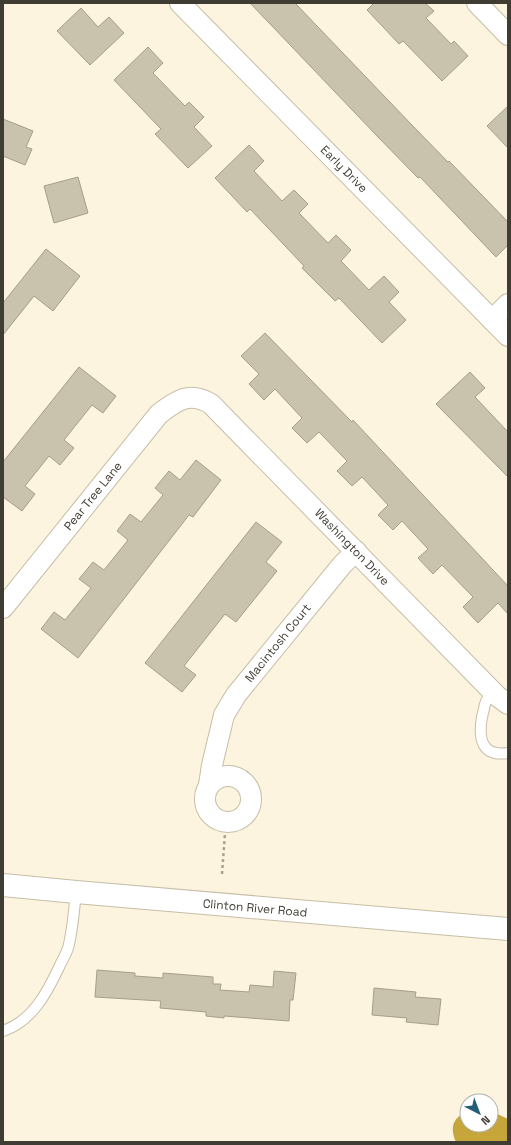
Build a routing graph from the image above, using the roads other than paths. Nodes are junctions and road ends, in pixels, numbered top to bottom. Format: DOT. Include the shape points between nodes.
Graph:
graph roads {
  1 [pos="180,3"];
  2 [pos="477,3"];
  3 [pos="508,35"];
  4 [pos="508,304"];
  5 [pos="492,320"];
  6 [pos="508,336"];
  7 [pos="192,397"];
  8 [pos="356,552"];
  9 [pos="3,608"];
  10 [pos="492,692"];
  11 [pos="508,704"];
  12 [pos="216,744"];
  13 [pos="508,753"];
  14 [pos="236,777"];
  15 [pos="209,785"];
  16 [pos="3,885"];
  17 [pos="76,892"];
  18 [pos="508,929"];
  19 [pos="3,1031"];
  1 -- 5 [label="street, Early Drive"];
  2 -- 3 [label="street"];
  4 -- 5 [label="street"];
  5 -- 6 [label="street, Early Drive"];
  7 -- 8 [label="street, Washington Drive" via="211,404"];
  7 -- 9 [label="street, Pear Tree Lane" via="182,399 159,414"];
  8 -- 10 [label="street, Washington Drive"];
  8 -- 12 [label="street, Macintosh Court" via="342,565 236,695 224,715"];
  10 -- 11 [label="street, Washington Drive"];
  10 -- 13 [label="lane" via="486,699 483,716 483,744 496,754"];
  12 -- 14 [label="street, Macintosh Court"];
  12 -- 15 [label="street, Macintosh Court"];
  14 -- 15 [label="street" via="221,777"];
  14 -- 15 [label="street, Macintosh Court" via="248,786 251,800 246,814 233,823 217,820 210,815 204,800"];
  16 -- 17 [label="street, Clinton River Road"];
  17 -- 18 [label="street, Clinton River Road"];
  17 -- 19 [label="lane" via="69,945 53,980 40,1002 26,1018 13,1028"];
}
